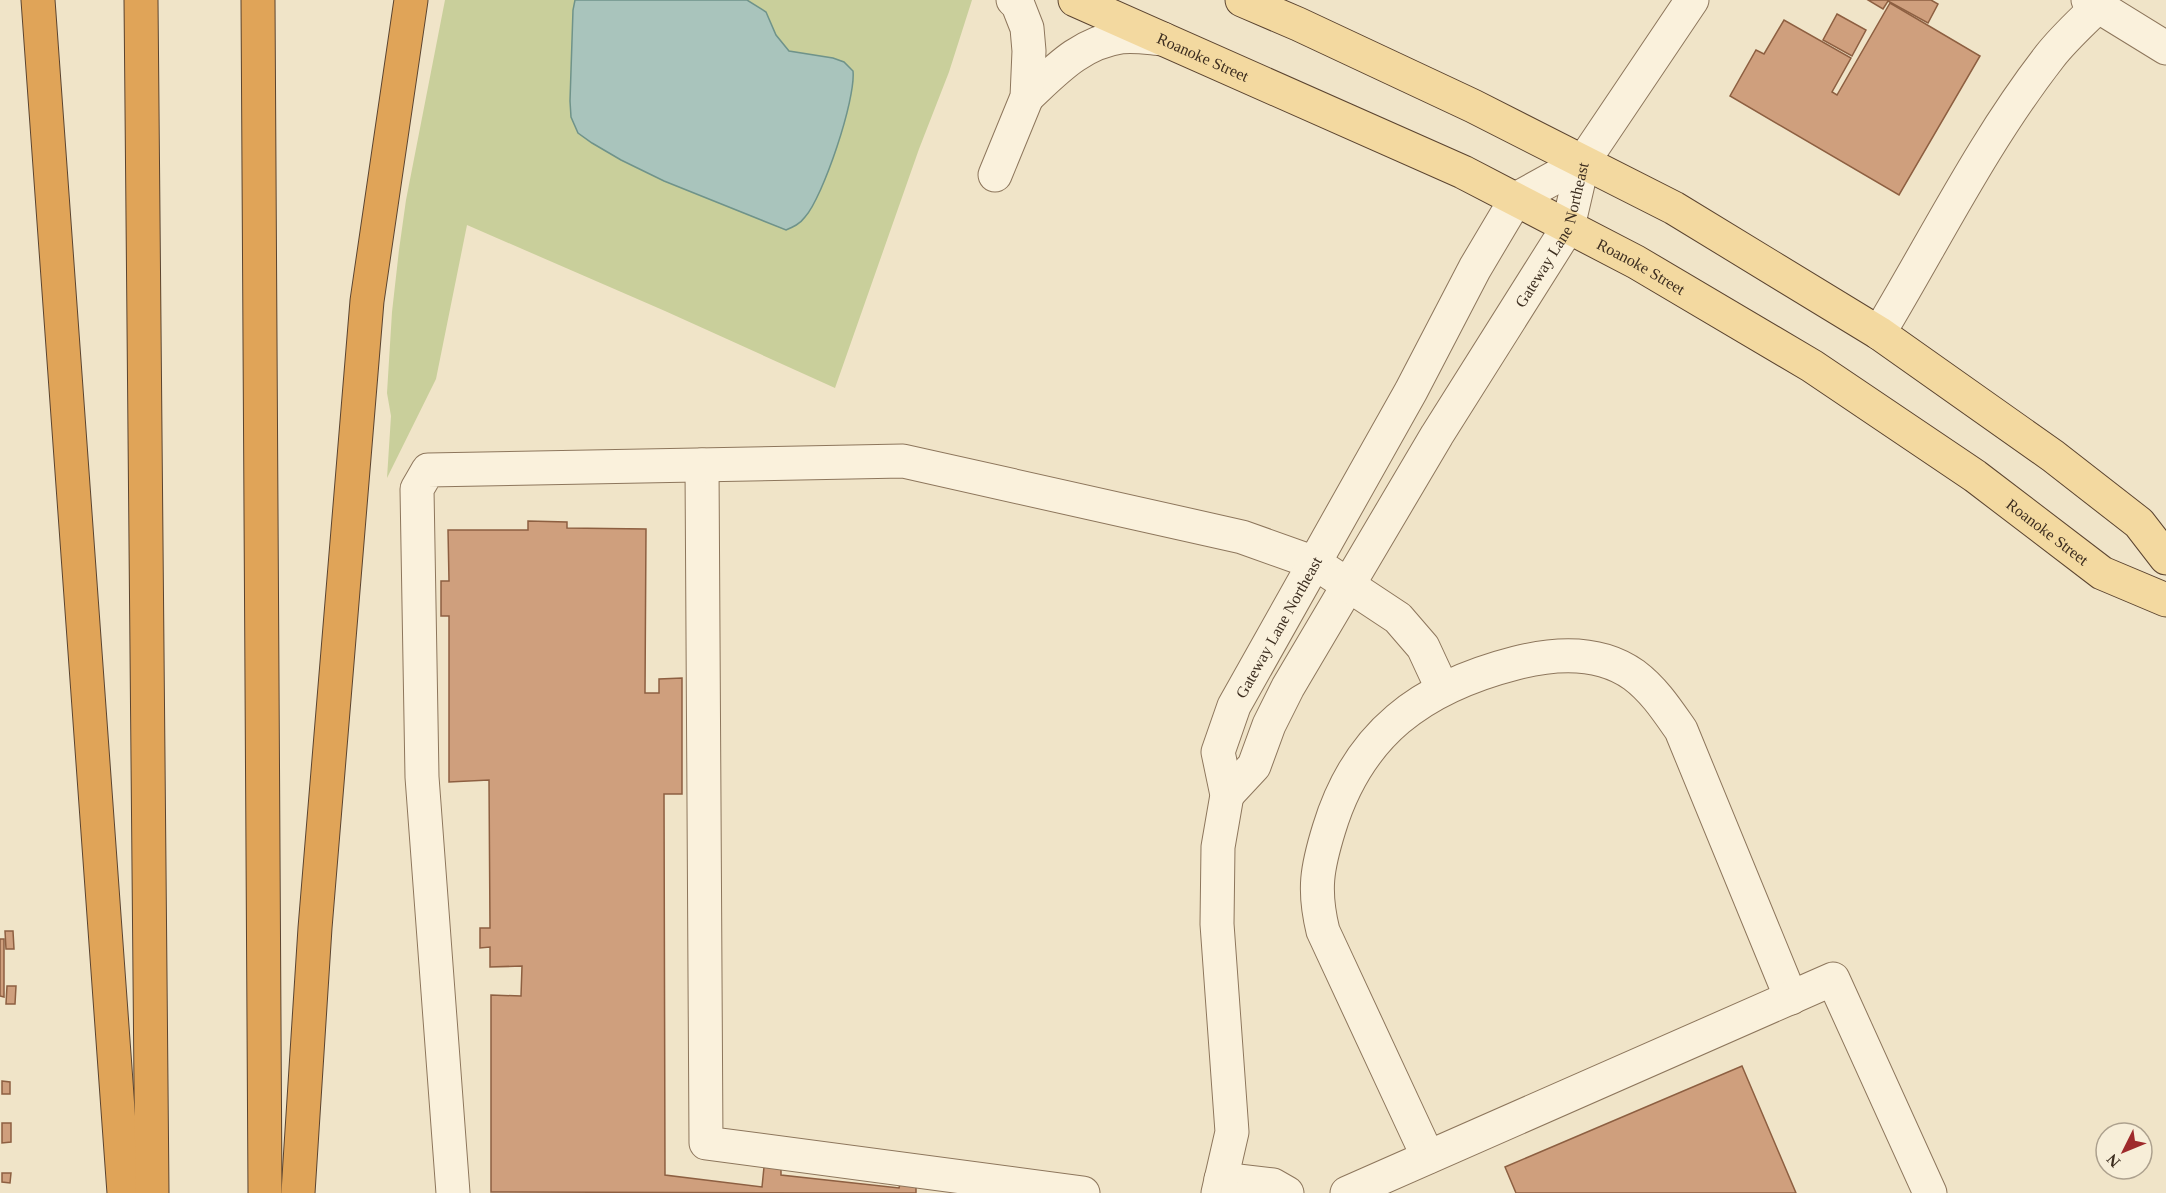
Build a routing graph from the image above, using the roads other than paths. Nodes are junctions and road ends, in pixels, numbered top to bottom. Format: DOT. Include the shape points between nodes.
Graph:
graph roads {
  1 [pos="38,0"];
  2 [pos="141,0"];
  3 [pos="258,0"];
  4 [pos="411,0"];
  5 [pos="1013,0"];
  6 [pos="1075,0"];
  7 [pos="1242,0"];
  8 [pos="1692,0"];
  9 [pos="2093,3"];
  10 [pos="1163,39"];
  11 [pos="2166,48"];
  12 [pos="1027,97"];
  13 [pos="1583,162"];
  14 [pos="995,175"];
  15 [pos="1516,199"];
  16 [pos="1568,227"];
  17 [pos="1879,333"];
  18 [pos="702,465"];
  19 [pos="2166,558"];
  20 [pos="1315,563"];
  21 [pos="1349,584"];
  22 [pos="2166,600"];
  23 [pos="1442,688"];
  24 [pos="1227,795"];
  25 [pos="1791,998"];
  26 [pos="1428,1157"];
  27 [pos="1220,1186"];
  28 [pos="124,1193"];
  29 [pos="152,1193"];
  30 [pos="265,1193"];
  31 [pos="298,1193"];
  32 [pos="453,1193"];
  33 [pos="1083,1193"];
  34 [pos="1287,1193"];
  35 [pos="1347,1193"];
  36 [pos="1930,1193"];
  1 -- 28 [label="highway"];
  2 -- 29 [label="highway"];
  3 -- 30 [label="highway"];
  4 -- 31 [label="highway" via="367,301 316,917"];
  5 -- 12 [label="street" via="1027,28"];
  6 -- 10 [label="main road, Roanoke Street"];
  7 -- 13 [label="main road" via="1473,106"];
  8 -- 13 [label="street"];
  9 -- 11 [label="street"];
  9 -- 17 [label="street" via="2006,118"];
  10 -- 12 [label="street" via="1121,37 1087,46"];
  10 -- 15 [label="main road, Roanoke Street"];
  12 -- 14 [label="street"];
  13 -- 15 [label="street, Gateway Lane Northeast"];
  13 -- 16 [label="street, Gateway Lane Northeast"];
  13 -- 17 [label="main road" via="1674,208"];
  15 -- 16 [label="main road, Roanoke Street"];
  15 -- 20 [label="street, Gateway Lane Northeast"];
  16 -- 21 [label="street, Gateway Lane Northeast"];
  16 -- 22 [label="main road, Roanoke Street" via="1636,262 1812,366 1975,476 2102,573"];
  17 -- 19 [label="main road" via="2053,456 2139,523"];
  18 -- 20 [label="street" via="903,461 1242,537"];
  18 -- 32 [label="street" via="428,470 417,489 422,777"];
  18 -- 33 [label="street" via="706,1143"];
  20 -- 21 [label="street"];
  20 -- 24 [label="street, Gateway Lane Northeast" via="1234,706 1218,752"];
  21 -- 23 [label="street" via="1398,618 1423,647"];
  21 -- 24 [label="street, Gateway Lane Northeast" via="1288,687 1254,765"];
  23 -- 25 [label="street" via="1502,666 1565,654 1599,658 1633,675 1661,701 1681,730"];
  23 -- 26 [label="street" via="1388,727 1364,754 1332,818 1316,882 1323,931"];
  24 -- 27 [label="street, Gateway Lane Northeast" via="1218,847 1217,924 1232,1132"];
  25 -- 26 [label="street"];
  25 -- 36 [label="street" via="1833,979"];
  26 -- 35 [label="street"];
  27 -- 34 [label="street" via="1273,1185"];
}
